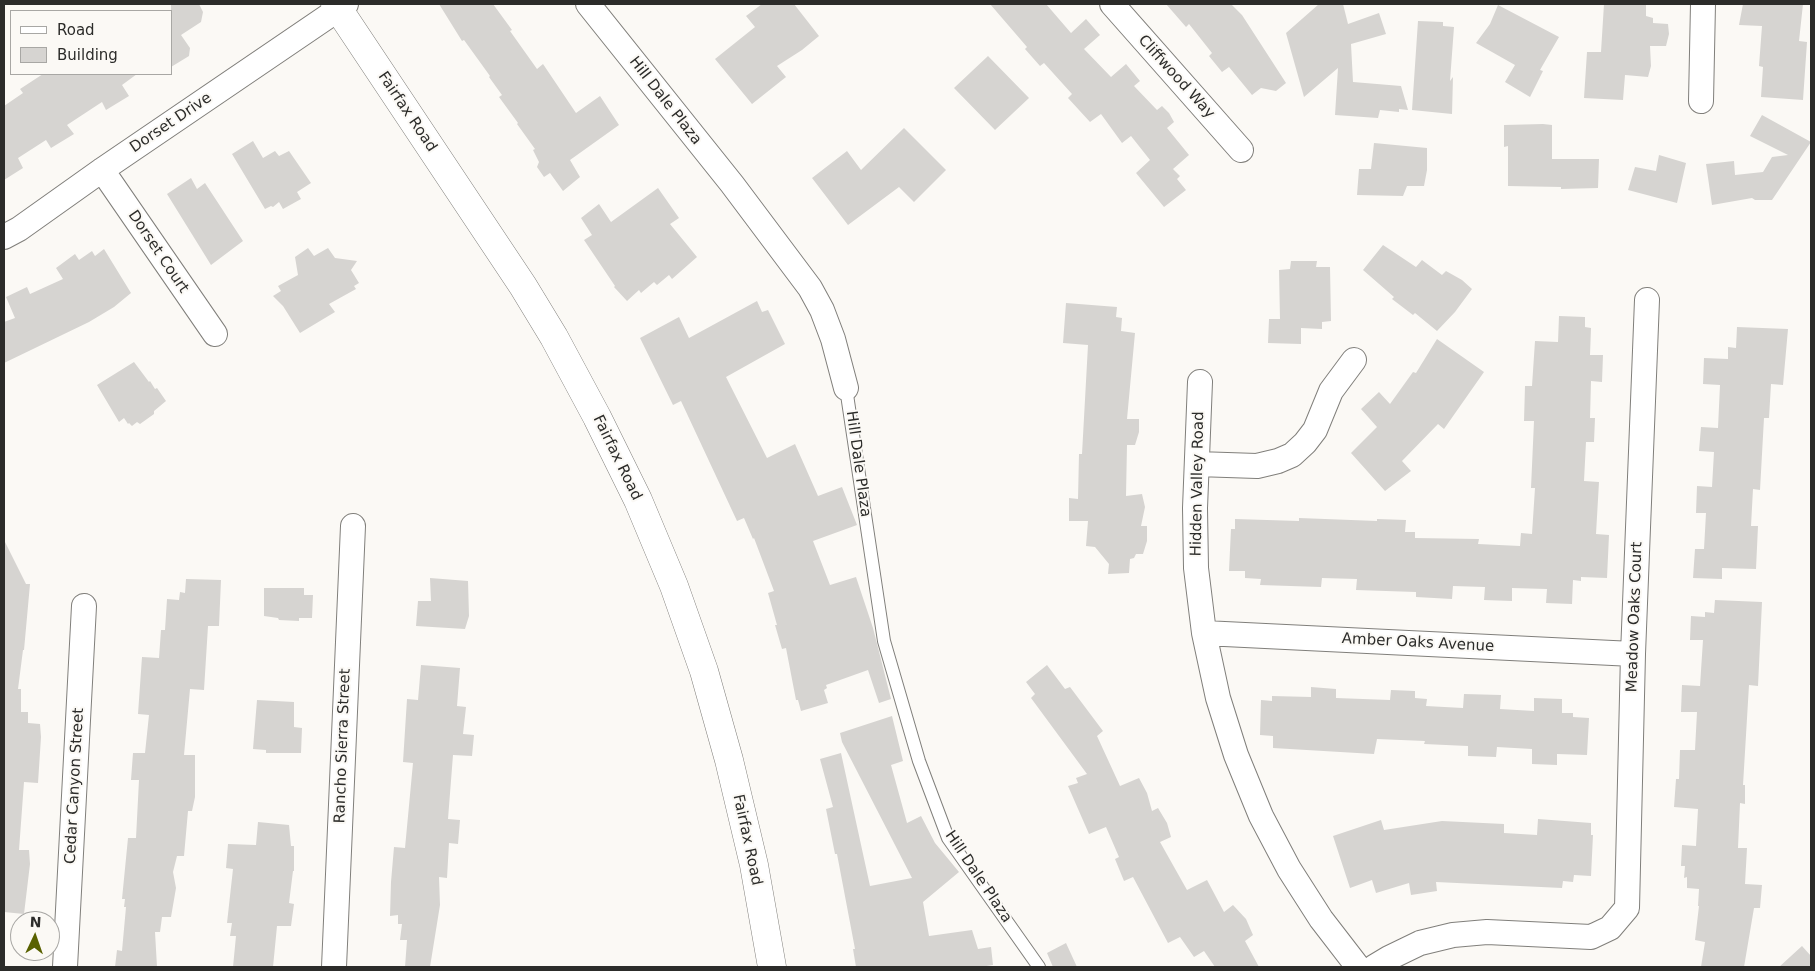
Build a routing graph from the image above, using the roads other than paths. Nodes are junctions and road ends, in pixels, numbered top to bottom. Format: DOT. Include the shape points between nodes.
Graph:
graph roads {
  1 [pos="588,4"];
  2 [pos="1112,4"];
  3 [pos="1703,4"];
  4 [pos="340,5"];
  5 [pos="1701,101"];
  6 [pos="1241,150"];
  7 [pos="102,170"];
  8 [pos="4,237"];
  9 [pos="1647,300"];
  10 [pos="214,334"];
  11 [pos="1354,360"];
  12 [pos="1200,382"];
  13 [pos="846,388"];
  14 [pos="1197,464"];
  15 [pos="353,526"];
  16 [pos="84,606"];
  17 [pos="1204,632"];
  18 [pos="1633,654"];
  19 [pos="65,967"];
  20 [pos="334,967"];
  21 [pos="772,967"];
  22 [pos="1039,967"];
  23 [pos="1358,967"];
  24 [pos="1374,967"];
  1 -- 13 [label="street, Hill Dale Plaza" via="732,184 810,288 833,339"];
  2 -- 6 [label="street, Cliffwood Way"];
  3 -- 5 [label="street"];
  4 -- 7 [label="street, Dorset Drive"];
  4 -- 21 [label="main road, Fairfax Road" via="524,286 593,409 638,500 704,672 754,865"];
  7 -- 8 [label="street, Dorset Drive"];
  7 -- 10 [label="street, Dorset Court"];
  9 -- 18 [label="street, Meadow Oaks Court"];
  11 -- 14 [label="street" via="1331,391 1315,430 1292,455 1257,466"];
  12 -- 14 [label="street, Hidden Valley Road"];
  13 -- 22 [label="lane, Hill Dale Plaza" via="884,641 919,761 948,838"];
  14 -- 17 [label="street, Hidden Valley Road" via="1196,568"];
  15 -- 20 [label="street, Rancho Sierra Street"];
  16 -- 19 [label="street, Cedar Canyon Street"];
  17 -- 18 [label="street, Amber Oaks Avenue"];
  17 -- 23 [label="street, Hidden Valley Road" via="1218,698 1236,755 1261,816 1321,919"];
  18 -- 24 [label="street, Meadow Oaks Court" via="1627,908 1610,928 1591,938 1487,932 1453,935 1420,944"];
}
